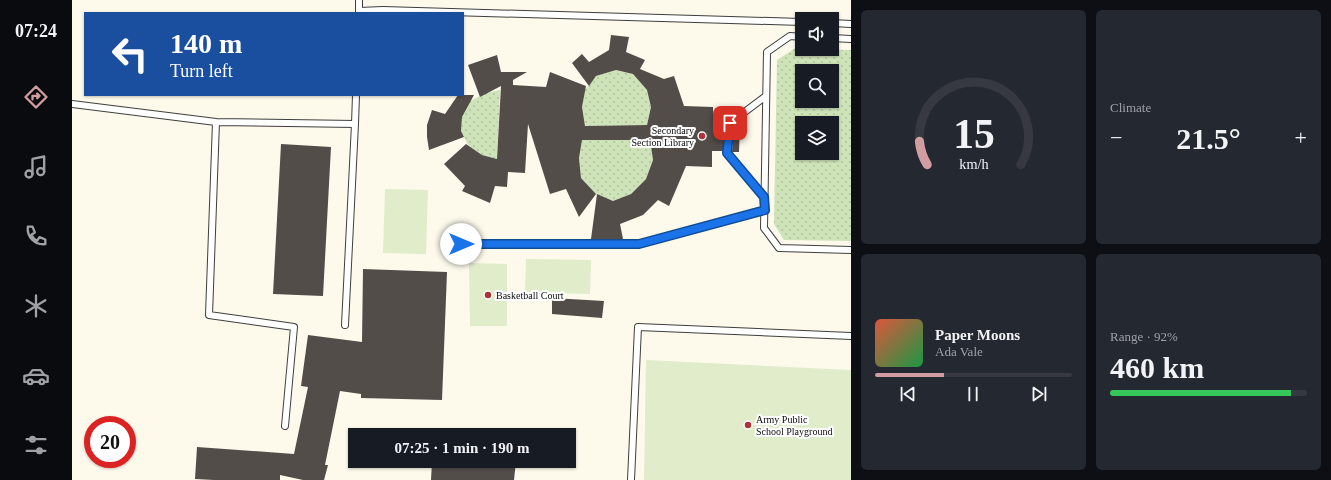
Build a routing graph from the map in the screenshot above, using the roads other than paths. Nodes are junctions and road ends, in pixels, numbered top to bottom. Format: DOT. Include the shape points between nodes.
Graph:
graph roads {
  1 [pos="359,0"];
  2 [pos="359,12"];
  3 [pos="453,12"];
  4 [pos="464,12"];
  5 [pos="795,22"];
  6 [pos="839,23"];
  7 [pos="851,24"];
  8 [pos="795,36"];
  9 [pos="839,38"];
  10 [pos="851,39"];
  11 [pos="356,96"];
  12 [pos="766,96"];
  13 [pos="72,104"];
  14 [pos="216,122"];
  15 [pos="355,124"];
  16 [pos="764,197"];
  17 [pos="765,210"];
  18 [pos="446,244"];
  19 [pos="851,250"];
  20 [pos="344,325"];
  21 [pos="851,336"];
  22 [pos="285,426"];
  23 [pos="631,480"];
  1 -- 2 [label="lane"];
  2 -- 3 [label="lane"];
  4 -- 5 [label="lane"];
  6 -- 7 [label="lane"];
  8 -- 12 [label="lane" via="790,36 768,52"];
  9 -- 10 [label="lane"];
  11 -- 15 [label="lane"];
  12 -- 16 [label="lane"];
  12 -- 16 [label="lane" via="730,123 727,153"];
  13 -- 14 [label="lane"];
  14 -- 15 [label="lane"];
  14 -- 22 [label="lane" via="209,314 294,327"];
  15 -- 20 [label="lane"];
  16 -- 17 [label="lane"];
  17 -- 18 [label="lane" via="639,244"];
  17 -- 19 [label="lane" via="764,228 779,248"];
  21 -- 23 [label="lane" via="638,327"];
}
